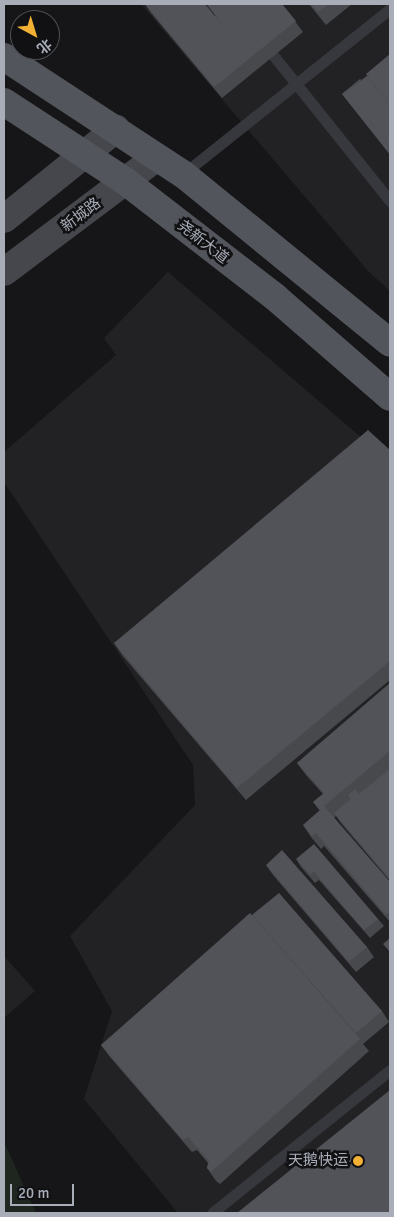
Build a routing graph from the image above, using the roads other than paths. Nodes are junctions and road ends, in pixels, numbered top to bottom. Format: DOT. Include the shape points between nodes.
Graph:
graph roads {
  1 [pos="390,9"];
  2 [pos="274,55"];
  3 [pos="4,57"];
  4 [pos="296,84"];
  5 [pos="4,102"];
  6 [pos="116,130"];
  7 [pos="86,154"];
  8 [pos="157,157"];
  9 [pos="183,174"];
  10 [pos="125,181"];
  11 [pos="390,201"];
  12 [pos="4,219"];
  13 [pos="4,272"];
  14 [pos="390,343"];
  15 [pos="390,397"];
  16 [pos="390,1070"];
  17 [pos="212,1213"];
  1 -- 4 [label="lane"];
  2 -- 4 [label="lane"];
  3 -- 6 [label="main road"];
  4 -- 9 [label="lane"];
  4 -- 11 [label="lane"];
  5 -- 7 [label="main road, 尧新大道"];
  6 -- 7 [label="main road"];
  6 -- 8 [label="main road"];
  7 -- 10 [label="main road, 尧新大道"];
  7 -- 12 [label="main road"];
  8 -- 9 [label="main road"];
  8 -- 10 [label="main road, 新城路"];
  9 -- 14 [label="main road"];
  10 -- 13 [label="main road, 新城路"];
  10 -- 15 [label="main road, 尧新大道" via="275,298"];
  16 -- 17 [label="lane"];
}
